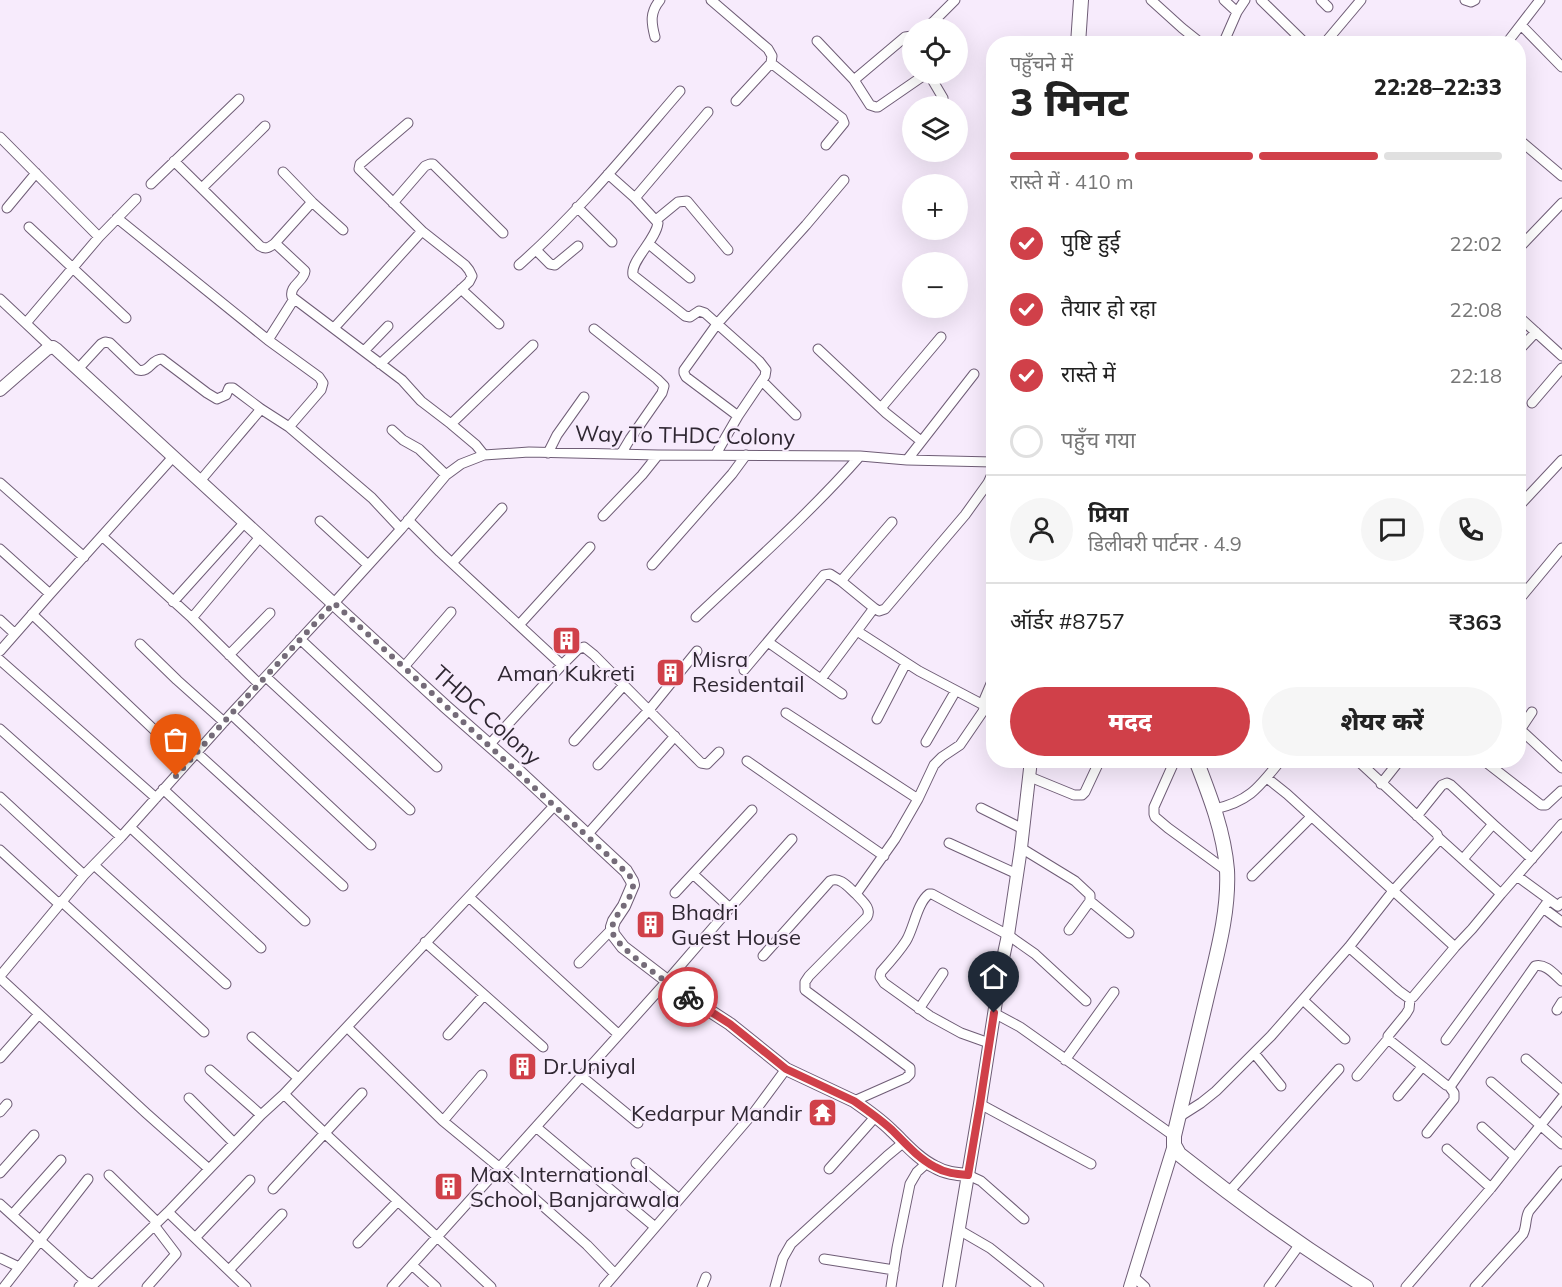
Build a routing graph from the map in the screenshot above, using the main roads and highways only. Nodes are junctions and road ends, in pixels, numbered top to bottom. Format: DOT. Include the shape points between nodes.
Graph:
graph roads {
  1 [pos="1081,0"];
  2 [pos="1079,36"];
  3 [pos="1199,768"];
  4 [pos="1366,1287"];
  1 -- 2 [label="main road"];
  3 -- 4 [label="main road" via="1224,848 1225,907 1174,1140 1179,1154 1228,1193"];
}
